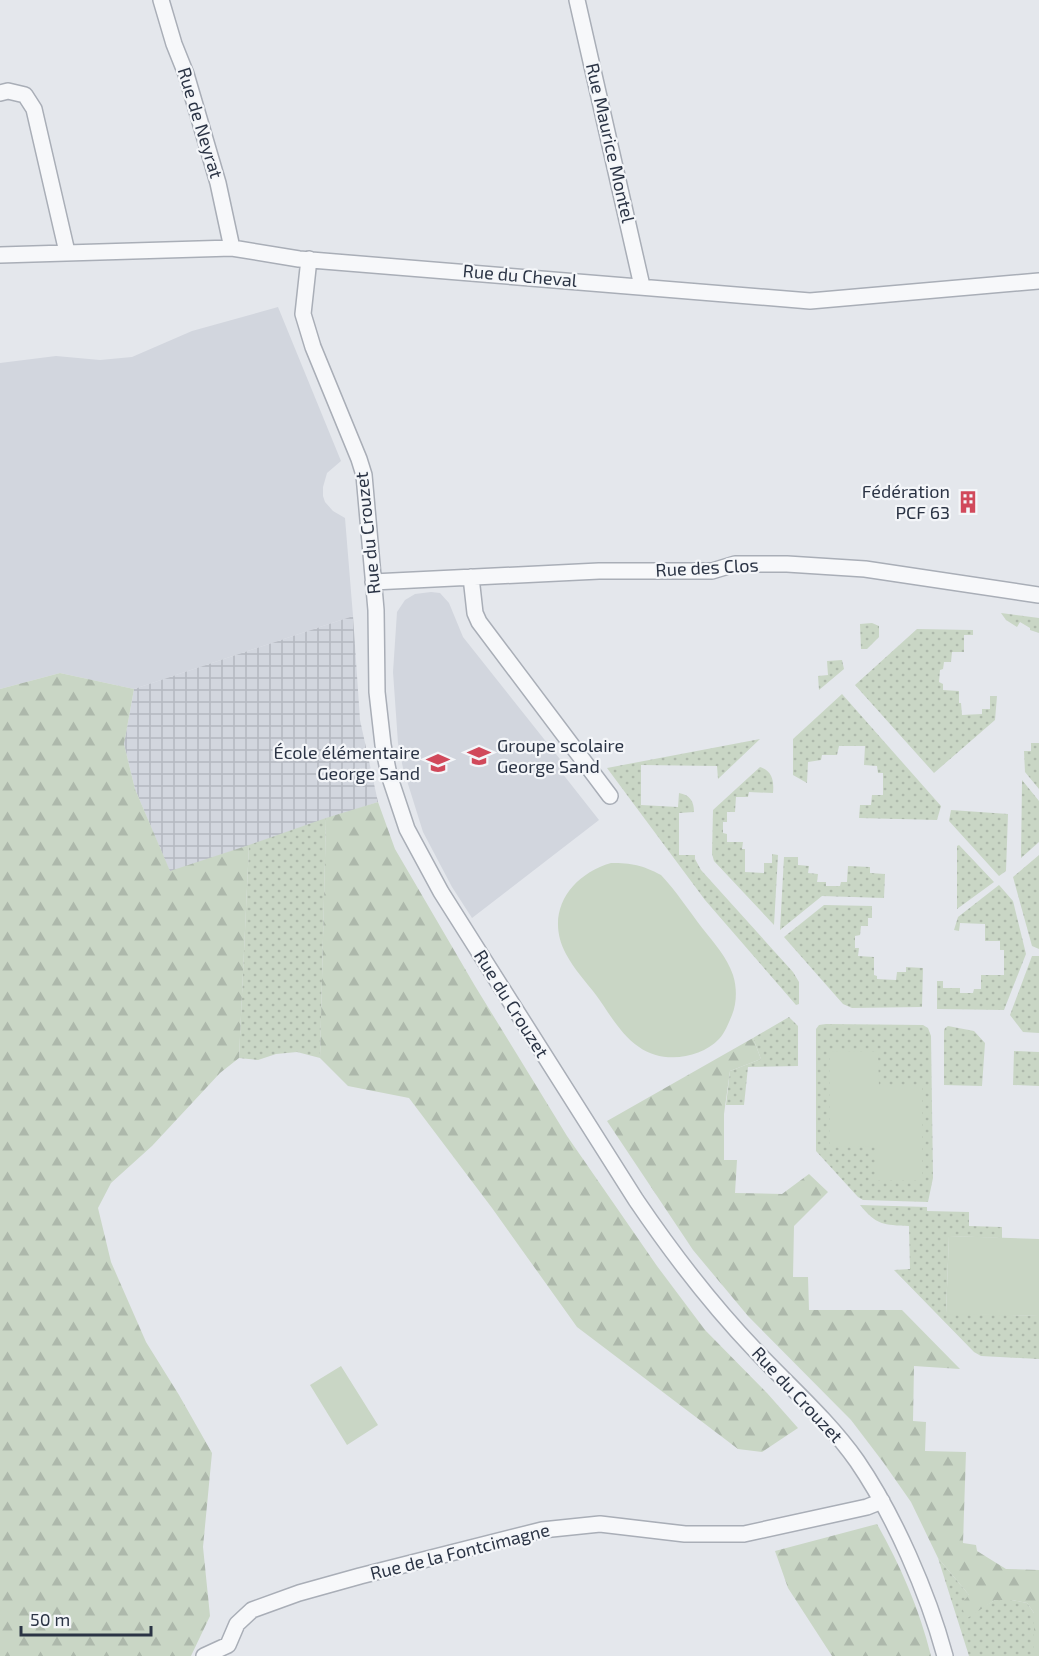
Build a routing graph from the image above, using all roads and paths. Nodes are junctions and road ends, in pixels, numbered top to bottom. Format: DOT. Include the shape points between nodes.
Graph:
graph roads {
  1 [pos="161,0"];
  2 [pos="577,0"];
  3 [pos="0,93"];
  4 [pos="232,248"];
  5 [pos="67,252"];
  6 [pos="0,255"];
  7 [pos="309,259"];
  8 [pos="1039,280"];
  9 [pos="642,286"];
  10 [pos="471,577"];
  11 [pos="373,582"];
  12 [pos="1039,595"];
  13 [pos="610,796"];
  14 [pos="882,1502"];
  15 [pos="204,1656"];
  16 [pos="945,1656"];
  1 -- 4 [label="street, Rue de Neyrat" via="218,183"];
  2 -- 9 [label="street, Rue Maurice Montel"];
  3 -- 5 [label="street" via="25,95 34,109"];
  4 -- 5 [label="street, Rue du Cheval"];
  4 -- 7 [label="street, Rue du Cheval"];
  5 -- 6 [label="street, Rue du Cheval"];
  7 -- 9 [label="street, Rue du Cheval"];
  7 -- 11 [label="street, Rue du Crouzet" via="303,314 364,475"];
  8 -- 9 [label="street, Rue du Cheval" via="810,301"];
  10 -- 11 [label="street, Rue des Clos"];
  10 -- 12 [label="street, Rue des Clos" via="712,571 735,564 788,564 865,568"];
  10 -- 13 [label="street" via="479,622"];
  11 -- 14 [label="street, Rue du Crouzet" via="377,692 389,775 407,829 424,864 668,1247 753,1348 857,1461"];
  14 -- 15 [label="street, Rue de la Fontcimagne" via="744,1534 685,1534 600,1524 542,1530 340,1582 252,1610 237,1624 228,1645"];
  14 -- 16 [label="street, Rue du Crouzet" via="920,1581"];
}
